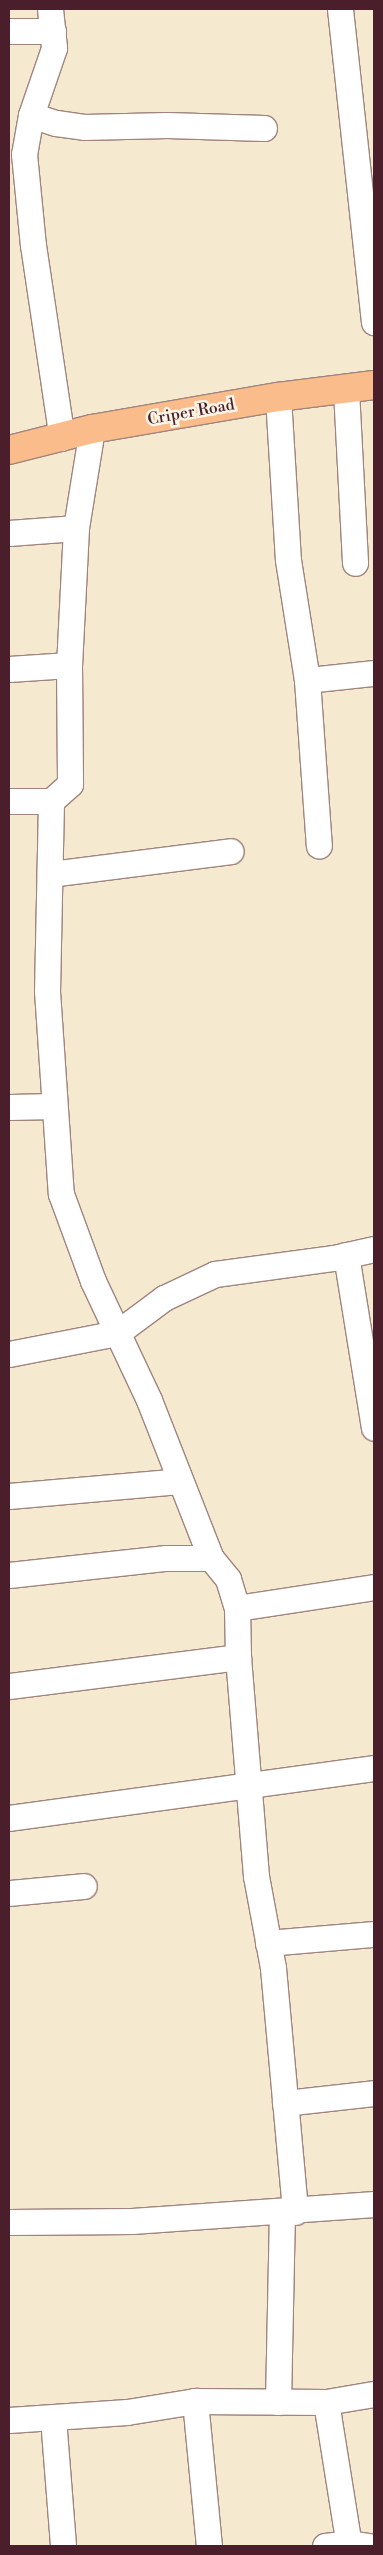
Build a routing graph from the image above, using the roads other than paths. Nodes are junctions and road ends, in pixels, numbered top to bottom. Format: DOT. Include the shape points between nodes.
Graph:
graph roads {
  1 [pos="340,9"];
  2 [pos="51,20"];
  3 [pos="9,31"];
  4 [pos="31,115"];
  5 [pos="264,128"];
  6 [pos="16,154"];
  7 [pos="374,322"];
  8 [pos="374,385"];
  9 [pos="346,390"];
  10 [pos="278,397"];
  11 [pos="92,429"];
  12 [pos="62,438"];
  13 [pos="9,450"];
  14 [pos="76,528"];
  15 [pos="9,533"];
  16 [pos="355,562"];
  17 [pos="69,665"];
  18 [pos="9,669"];
  19 [pos="374,673"];
  20 [pos="307,680"];
  21 [pos="9,801"];
  22 [pos="51,801"];
  23 [pos="319,846"];
  24 [pos="231,851"];
  25 [pos="50,874"];
  26 [pos="53,1106"];
  27 [pos="9,1107"];
  28 [pos="374,1249"];
  29 [pos="346,1255"];
  30 [pos="117,1333"];
  31 [pos="9,1354"];
  32 [pos="374,1428"];
  33 [pos="179,1481"];
  34 [pos="9,1496"];
  35 [pos="211,1558"];
  36 [pos="9,1575"];
  37 [pos="374,1587"];
  38 [pos="237,1608"];
  39 [pos="238,1657"];
  40 [pos="9,1686"];
  41 [pos="374,1768"];
  42 [pos="249,1785"];
  43 [pos="9,1818"];
  44 [pos="84,1886"];
  45 [pos="9,1894"];
  46 [pos="374,1934"];
  47 [pos="268,1943"];
  48 [pos="374,2093"];
  49 [pos="285,2103"];
  50 [pos="374,2204"];
  51 [pos="288,2212"];
  52 [pos="9,2222"];
  53 [pos="374,2394"];
  54 [pos="194,2401"];
  55 [pos="278,2402"];
  56 [pos="326,2402"];
  57 [pos="53,2418"];
  58 [pos="9,2420"];
  59 [pos="356,2545"];
  60 [pos="63,2546"];
  61 [pos="208,2546"];
  62 [pos="325,2546"];
  1 -- 7 [label="street"];
  2 -- 3 [label="street"];
  2 -- 4 [label="street" via="54,48"];
  4 -- 5 [label="street" via="56,124 84,128 167,125"];
  4 -- 6 [label="street"];
  6 -- 12 [label="street"];
  8 -- 9 [label="main road, Criper Road"];
  9 -- 10 [label="main road, Criper Road"];
  9 -- 16 [label="street"];
  10 -- 11 [label="main road, Criper Road"];
  10 -- 20 [label="street" via="288,560"];
  11 -- 12 [label="main road, Criper Road"];
  11 -- 14 [label="street"];
  12 -- 13 [label="main road, Criper Road"];
  14 -- 15 [label="street"];
  14 -- 17 [label="street"];
  17 -- 18 [label="street"];
  17 -- 22 [label="street" via="70,784"];
  19 -- 20 [label="street"];
  20 -- 23 [label="street"];
  21 -- 22 [label="street"];
  22 -- 25 [label="street"];
  24 -- 25 [label="street"];
  25 -- 26 [label="street" via="47,991"];
  26 -- 27 [label="street"];
  26 -- 30 [label="street" via="61,1194"];
  28 -- 29 [label="street"];
  29 -- 30 [label="street" via="215,1274 164,1298"];
  29 -- 32 [label="street"];
  30 -- 31 [label="street"];
  30 -- 33 [label="street" via="149,1400"];
  33 -- 34 [label="street"];
  33 -- 35 [label="street"];
  35 -- 36 [label="street" via="166,1558"];
  35 -- 38 [label="street" via="228,1579"];
  37 -- 38 [label="street"];
  38 -- 39 [label="street"];
  39 -- 40 [label="street"];
  39 -- 42 [label="street"];
  41 -- 42 [label="street"];
  42 -- 43 [label="street"];
  42 -- 47 [label="street" via="256,1876"];
  44 -- 45 [label="street"];
  46 -- 47 [label="street"];
  47 -- 49 [label="street"];
  48 -- 49 [label="street"];
  49 -- 51 [label="street"];
  50 -- 51 [label="street"];
  51 -- 52 [label="street" via="132,2221"];
  51 -- 55 [label="street"];
  53 -- 56 [label="street"];
  54 -- 55 [label="street"];
  54 -- 57 [label="street" via="127,2412"];
  54 -- 61 [label="street"];
  55 -- 56 [label="street"];
  56 -- 59 [label="street"];
  57 -- 58 [label="street"];
  57 -- 60 [label="street"];
  59 -- 62 [label="street"];
}
